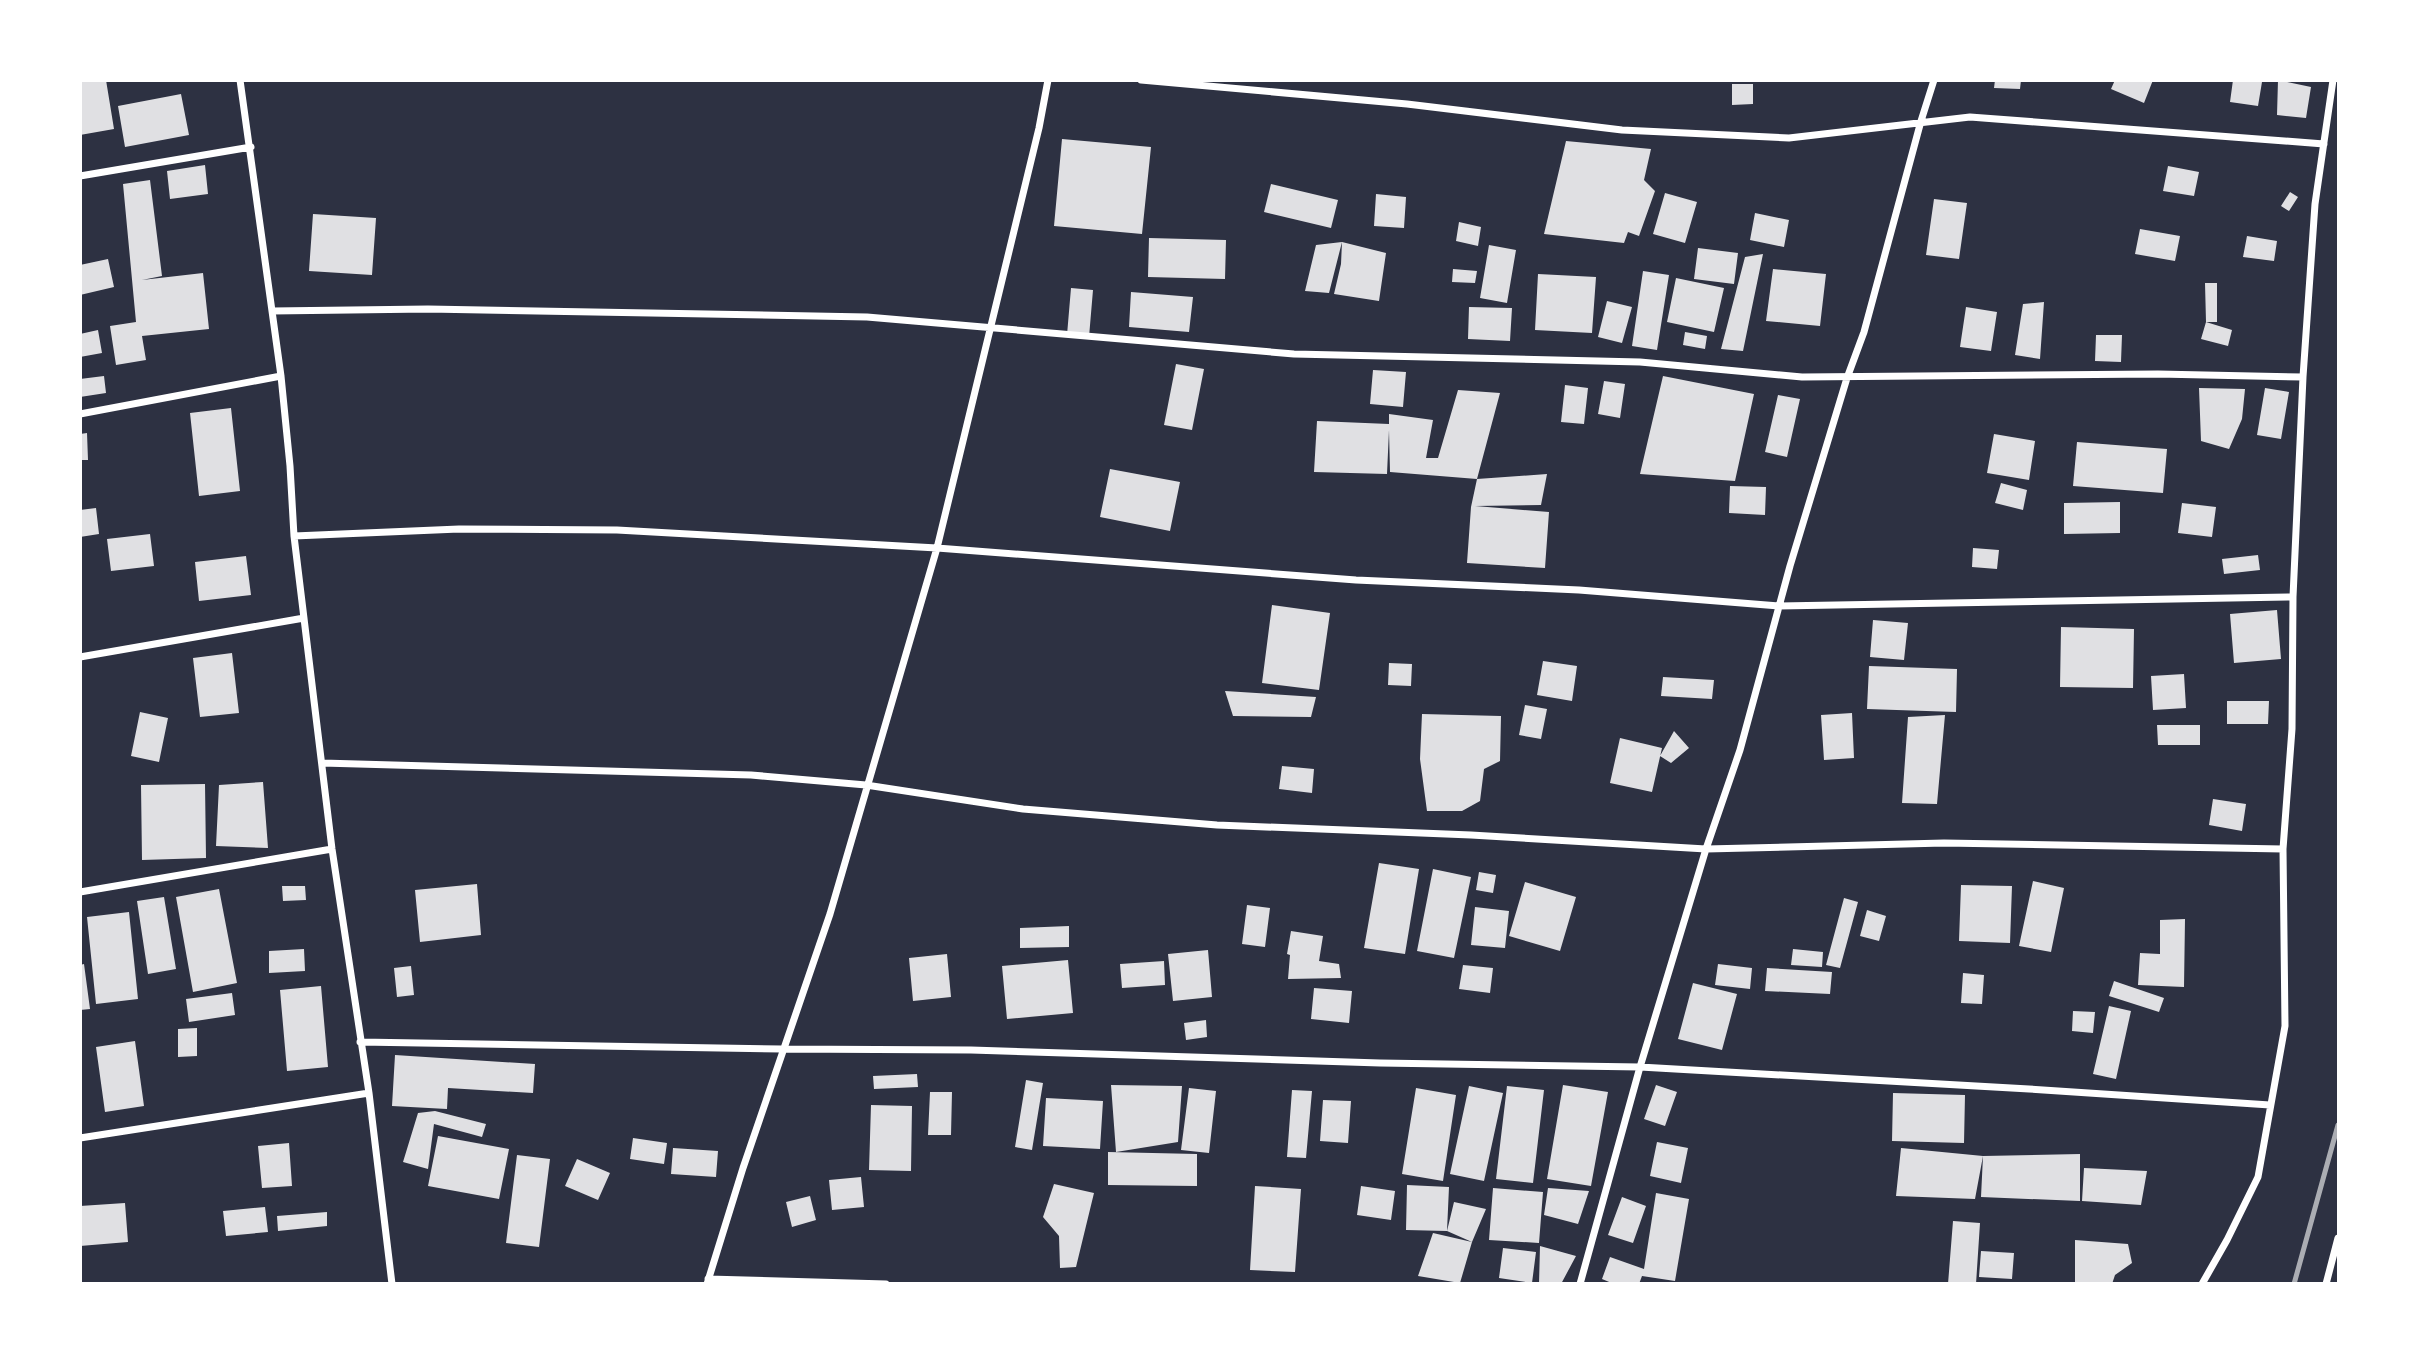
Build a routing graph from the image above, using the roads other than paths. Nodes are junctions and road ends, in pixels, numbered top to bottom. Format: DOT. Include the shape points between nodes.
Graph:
graph roads {
  1 [pos="240,80"];
  2 [pos="1048,80"];
  3 [pos="1141,80"];
  4 [pos="1934,80"];
  5 [pos="2333,80"];
  6 [pos="1921,121"];
  7 [pos="2324,145"];
  8 [pos="251,147"];
  9 [pos="80,176"];
  10 [pos="272,312"];
  11 [pos="991,328"];
  12 [pos="281,376"];
  13 [pos="2303,377"];
  14 [pos="1847,378"];
  15 [pos="80,414"];
  16 [pos="294,536"];
  17 [pos="937,548"];
  18 [pos="2293,597"];
  19 [pos="1779,606"];
  20 [pos="304,618"];
  21 [pos="80,657"];
  22 [pos="322,762"];
  23 [pos="866,785"];
  24 [pos="332,849"];
  25 [pos="1706,849"];
  26 [pos="2283,849"];
  27 [pos="80,892"];
  28 [pos="360,1042"];
  29 [pos="782,1049"];
  30 [pos="1640,1068"];
  31 [pos="369,1093"];
  32 [pos="2270,1105"];
  33 [pos="80,1138"];
  34 [pos="2339,1238"];
  35 [pos="708,1281"];
  36 [pos="392,1283"];
  37 [pos="886,1283"];
  38 [pos="1580,1283"];
  39 [pos="2202,1283"];
  40 [pos="2326,1283"];
  1 -- 8 [label="street"];
  2 -- 11 [label="street"];
  3 -- 6 [label="street" via="1408,104 1622,130 1789,138"];
  4 -- 6 [label="street"];
  5 -- 7 [label="street"];
  6 -- 7 [label="street" via="1970,117"];
  6 -- 14 [label="street" via="1864,332"];
  7 -- 13 [label="street" via="2315,204"];
  8 -- 9 [label="street"];
  8 -- 10 [label="street"];
  10 -- 11 [label="street" via="428,309 867,317"];
  10 -- 12 [label="street"];
  11 -- 14 [label="street" via="1294,354 1640,362"];
  11 -- 17 [label="street"];
  12 -- 15 [label="street"];
  12 -- 16 [label="street"];
  13 -- 14 [label="street"];
  13 -- 18 [label="street"];
  14 -- 19 [label="street"];
  16 -- 17 [label="street" via="458,529 617,530"];
  16 -- 20 [label="street"];
  17 -- 19 [label="street"];
  17 -- 23 [label="street"];
  18 -- 19 [label="street"];
  18 -- 26 [label="street" via="2292,729"];
  19 -- 25 [label="street" via="1740,750"];
  20 -- 21 [label="street"];
  20 -- 22 [label="street"];
  22 -- 23 [label="street" via="751,775"];
  22 -- 24 [label="street"];
  23 -- 25 [label="street" via="1023,809 1217,825"];
  23 -- 29 [label="street" via="830,914"];
  24 -- 27 [label="street"];
  24 -- 28 [label="street"];
  25 -- 26 [label="street" via="1944,843"];
  25 -- 30 [label="street"];
  26 -- 32 [label="street" via="2285,1026"];
  28 -- 29 [label="street"];
  28 -- 31 [label="street"];
  29 -- 30 [label="street"];
  29 -- 35 [label="street"];
  30 -- 32 [label="street"];
  30 -- 38 [label="street"];
  31 -- 33 [label="street"];
  31 -- 36 [label="street"];
  32 -- 39 [label="street" via="2258,1177"];
  34 -- 40 [label="street"];
  35 -- 37 [label="street"];
}
